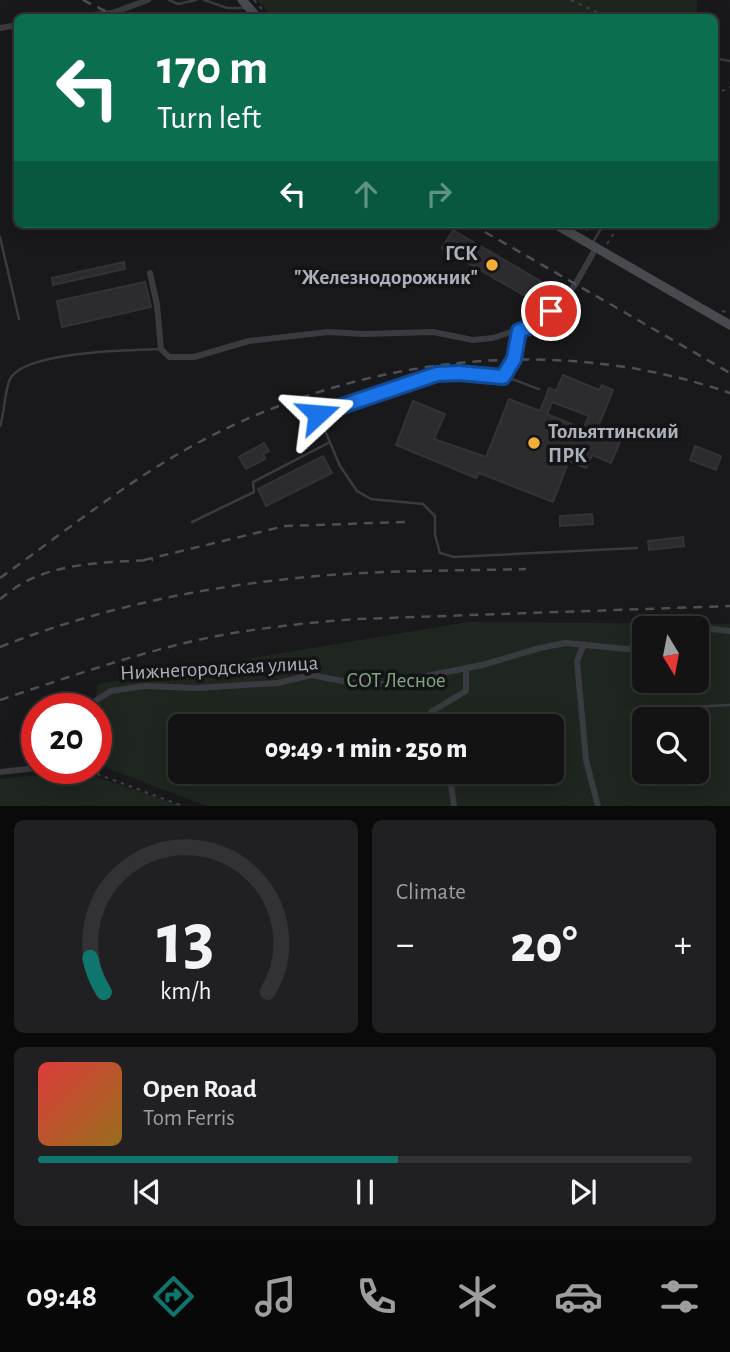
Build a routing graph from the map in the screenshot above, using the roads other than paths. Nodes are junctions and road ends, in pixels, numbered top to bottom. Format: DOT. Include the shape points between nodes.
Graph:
graph roads {
  1 [pos="148,0"];
  2 [pos="169,0"];
  3 [pos="196,0"];
  4 [pos="204,0"];
  5 [pos="248,3"];
  6 [pos="102,14"];
  7 [pos="562,228"];
  8 [pos="602,228"];
  9 [pos="0,237"];
  10 [pos="593,246"];
  11 [pos="150,273"];
  12 [pos="19,319"];
  13 [pos="729,324"];
  14 [pos="519,331"];
  15 [pos="161,349"];
  16 [pos="503,377"];
  17 [pos="539,389"];
  18 [pos="0,426"];
  19 [pos="330,442"];
  20 [pos="192,522"];
  21 [pos="637,548"];
  22 [pos="709,630"];
  23 [pos="730,631"];
  24 [pos="584,643"];
  25 [pos="632,648"];
  26 [pos="466,668"];
  27 [pos="108,693"];
  28 [pos="730,705"];
  29 [pos="689,707"];
  30 [pos="431,714"];
  31 [pos="21,770"];
  32 [pos="0,772"];
  33 [pos="451,784"];
  34 [pos="454,806"];
  35 [pos="598,806"];
  1 -- 6 [label="street"];
  2 -- 3 [label="lane" via="178,4"];
  4 -- 5 [label="lane" via="227,8"];
  7 -- 10 [label="main road"];
  8 -- 10 [label="lane"];
  9 -- 12 [label="lane"];
  10 -- 13 [label="main road"];
  10 -- 14 [label="street" via="579,279 562,299 539,323"];
  11 -- 15 [label="street"];
  14 -- 15 [label="street" via="473,340 433,332 312,332 178,358"];
  14 -- 16 [label="lane" via="514,359"];
  15 -- 18 [label="lane" via="98,351 44,360 16,371 9,380"];
  16 -- 17 [label="lane"];
  16 -- 19 [label="lane" via="437,374 318,414"];
  19 -- 20 [label="lane" via="253,482 254,492"];
  19 -- 21 [label="lane" via="357,491 371,499 422,503 435,516 440,553 454,557"];
  22 -- 23 [label="street"];
  24 -- 25 [label="street, Нижнегородская улица"];
  24 -- 26 [label="street, Нижнегородская улица" via="540,648"];
  24 -- 35 [label="street" via="577,661 586,760"];
  26 -- 27 [label="street, Нижнегородская улица" via="386,684 311,675 278,683 144,686"];
  26 -- 30 [label="street" via="466,691"];
  28 -- 29 [label="lane"];
  31 -- 32 [label="street"];
  33 -- 34 [label="street"];
}
